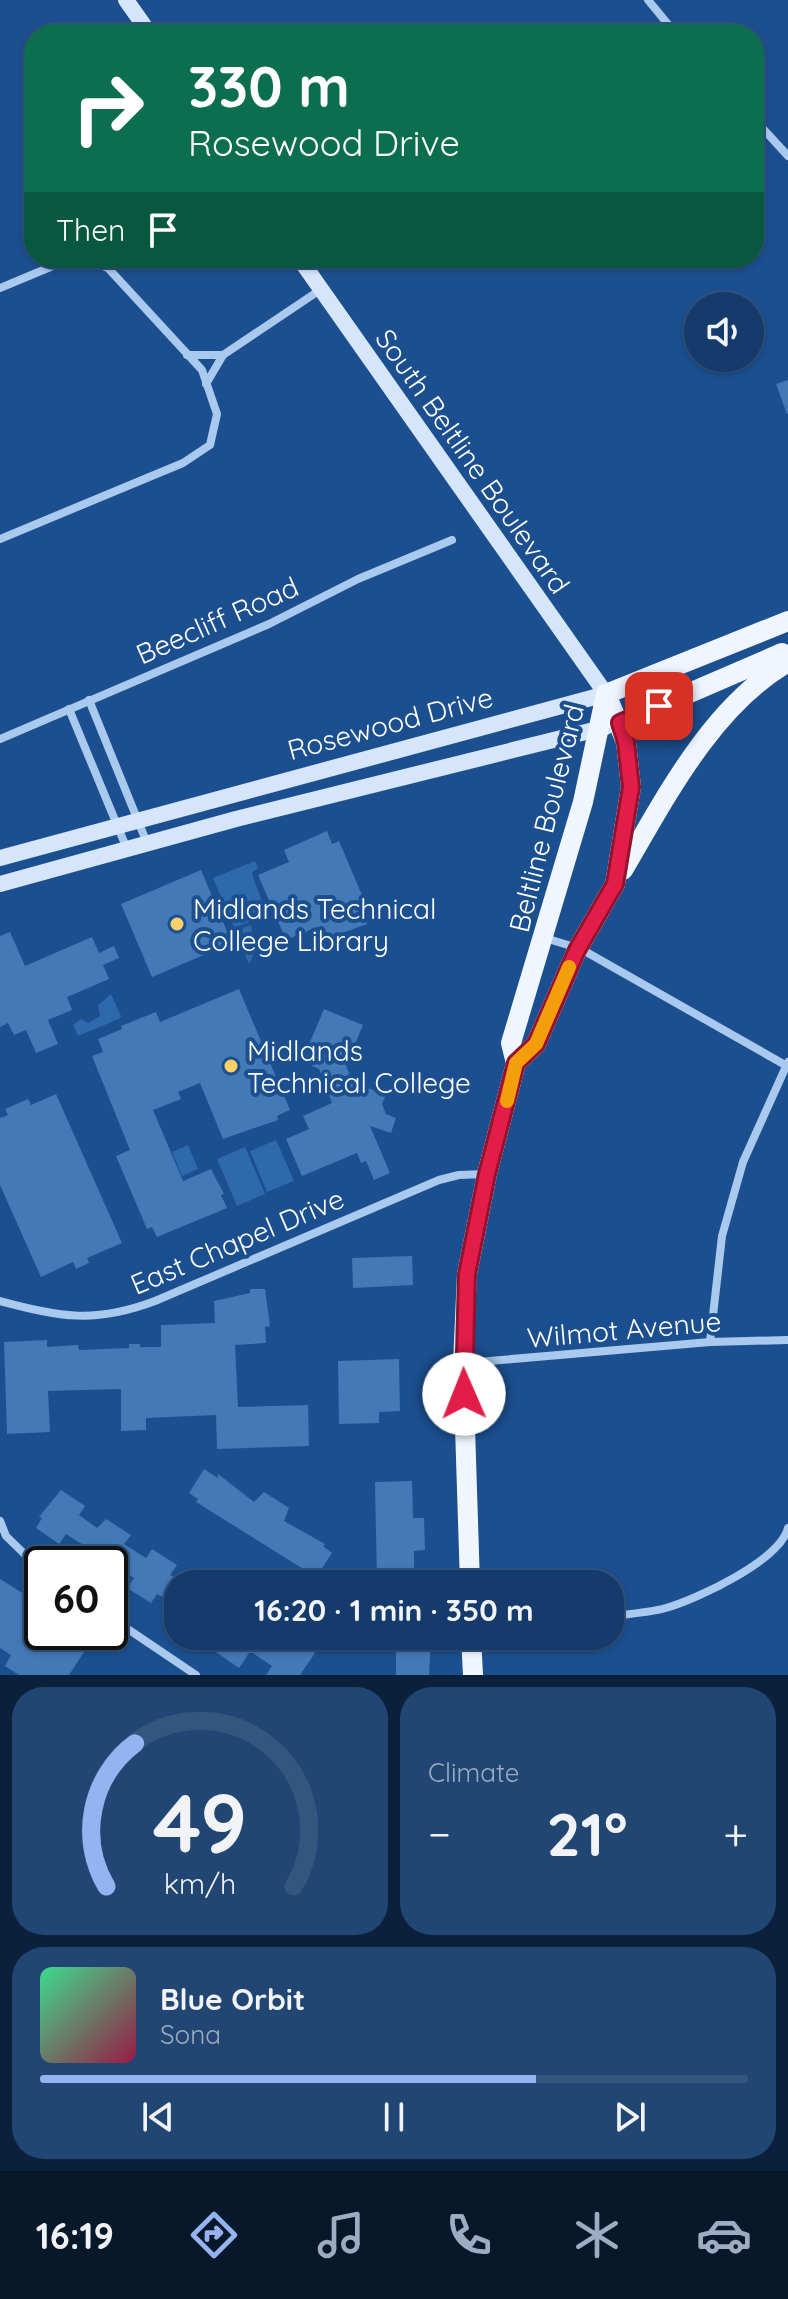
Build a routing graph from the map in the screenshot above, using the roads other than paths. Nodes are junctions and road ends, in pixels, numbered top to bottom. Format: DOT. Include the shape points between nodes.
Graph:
graph roads {
  1 [pos="126,0"];
  2 [pos="648,0"];
  3 [pos="143,24"];
  4 [pos="668,24"];
  5 [pos="764,130"];
  6 [pos="788,156"];
  7 [pos="48,268"];
  8 [pos="108,268"];
  9 [pos="306,268"];
  10 [pos="0,288"];
  11 [pos="320,290"];
  12 [pos="187,355"];
  13 [pos="223,355"];
  14 [pos="206,384"];
  15 [pos="0,539"];
  16 [pos="452,540"];
  17 [pos="788,621"];
  18 [pos="788,650"];
  19 [pos="788,662"];
  20 [pos="606,694"];
  21 [pos="89,700"];
  22 [pos="69,709"];
  23 [pos="620,723"];
  24 [pos="598,730"];
  25 [pos="0,739"];
  26 [pos="138,820"];
  27 [pos="117,826"];
  28 [pos="147,844"];
  29 [pos="127,850"];
  30 [pos="0,858"];
  31 [pos="0,884"];
  32 [pos="615,884"];
  33 [pos="545,938"];
  34 [pos="578,949"];
  35 [pos="516,1063"];
  36 [pos="787,1064"];
  37 [pos="487,1174"];
  38 [pos="0,1301"];
  39 [pos="788,1340"];
  40 [pos="710,1342"];
  41 [pos="463,1364"];
  42 [pos="0,1521"];
  43 [pos="788,1528"];
  44 [pos="786,1541"];
  45 [pos="24,1554"];
  46 [pos="470,1570"];
  47 [pos="624,1614"];
  48 [pos="128,1629"];
  49 [pos="472,1650"];
  50 [pos="196,1675"];
  51 [pos="473,1675"];
  1 -- 3 [label="main road"];
  2 -- 4 [label="street"];
  5 -- 6 [label="street"];
  7 -- 10 [label="street"];
  8 -- 12 [label="street"];
  9 -- 11 [label="main road, South Beltline Boulevard"];
  11 -- 13 [label="street"];
  11 -- 20 [label="main road, South Beltline Boulevard"];
  12 -- 13 [label="street"];
  12 -- 14 [label="street" via="202,370"];
  13 -- 14 [label="street"];
  14 -- 15 [label="street" via="217,414 210,445 183,463"];
  16 -- 21 [label="street, Beecliff Road"];
  17 -- 20 [label="main road, Rosewood Drive"];
  18 -- 23 [label="main road, Rosewood Drive"];
  19 -- 32 [label="main road" via="764,676 688,759"];
  20 -- 23 [label="main road, Beltline Boulevard"];
  20 -- 24 [label="main road, Beltline Boulevard"];
  20 -- 26 [label="main road, Rosewood Drive"];
  21 -- 22 [label="street, Beecliff Road"];
  21 -- 26 [label="street"];
  22 -- 25 [label="street, Beecliff Road"];
  22 -- 27 [label="street"];
  23 -- 24 [label="main road, Rosewood Drive"];
  23 -- 32 [label="main road, Beltline Boulevard" via="631,787"];
  24 -- 28 [label="main road, Rosewood Drive"];
  24 -- 33 [label="main road, Beltline Boulevard"];
  26 -- 27 [label="main road, Rosewood Drive"];
  26 -- 28 [label="street"];
  27 -- 29 [label="street"];
  27 -- 30 [label="main road, Rosewood Drive"];
  28 -- 29 [label="main road, Rosewood Drive"];
  29 -- 31 [label="main road, Rosewood Drive"];
  32 -- 34 [label="main road, Beltline Boulevard"];
  33 -- 34 [label="street"];
  33 -- 35 [label="main road, Beltline Boulevard" via="511,1043"];
  34 -- 35 [label="main road, Beltline Boulevard" via="536,1044"];
  34 -- 36 [label="street"];
  35 -- 37 [label="main road, Beltline Boulevard"];
  36 -- 40 [label="street" via="743,1162 722,1236"];
  37 -- 38 [label="street, East Chapel Drive" via="439,1180 128,1310 82,1318"];
  37 -- 41 [label="main road, Beltline Boulevard" via="467,1274"];
  39 -- 40 [label="street, Wilmot Avenue"];
  40 -- 41 [label="street, Wilmot Avenue"];
  41 -- 46 [label="main road, Beltline Boulevard"];
  42 -- 45 [label="street" via="6,1536"];
  43 -- 44 [label="street"];
  44 -- 47 [label="street" via="743,1573 666,1608"];
  48 -- 50 [label="street"];
  49 -- 51 [label="main road"];
}
